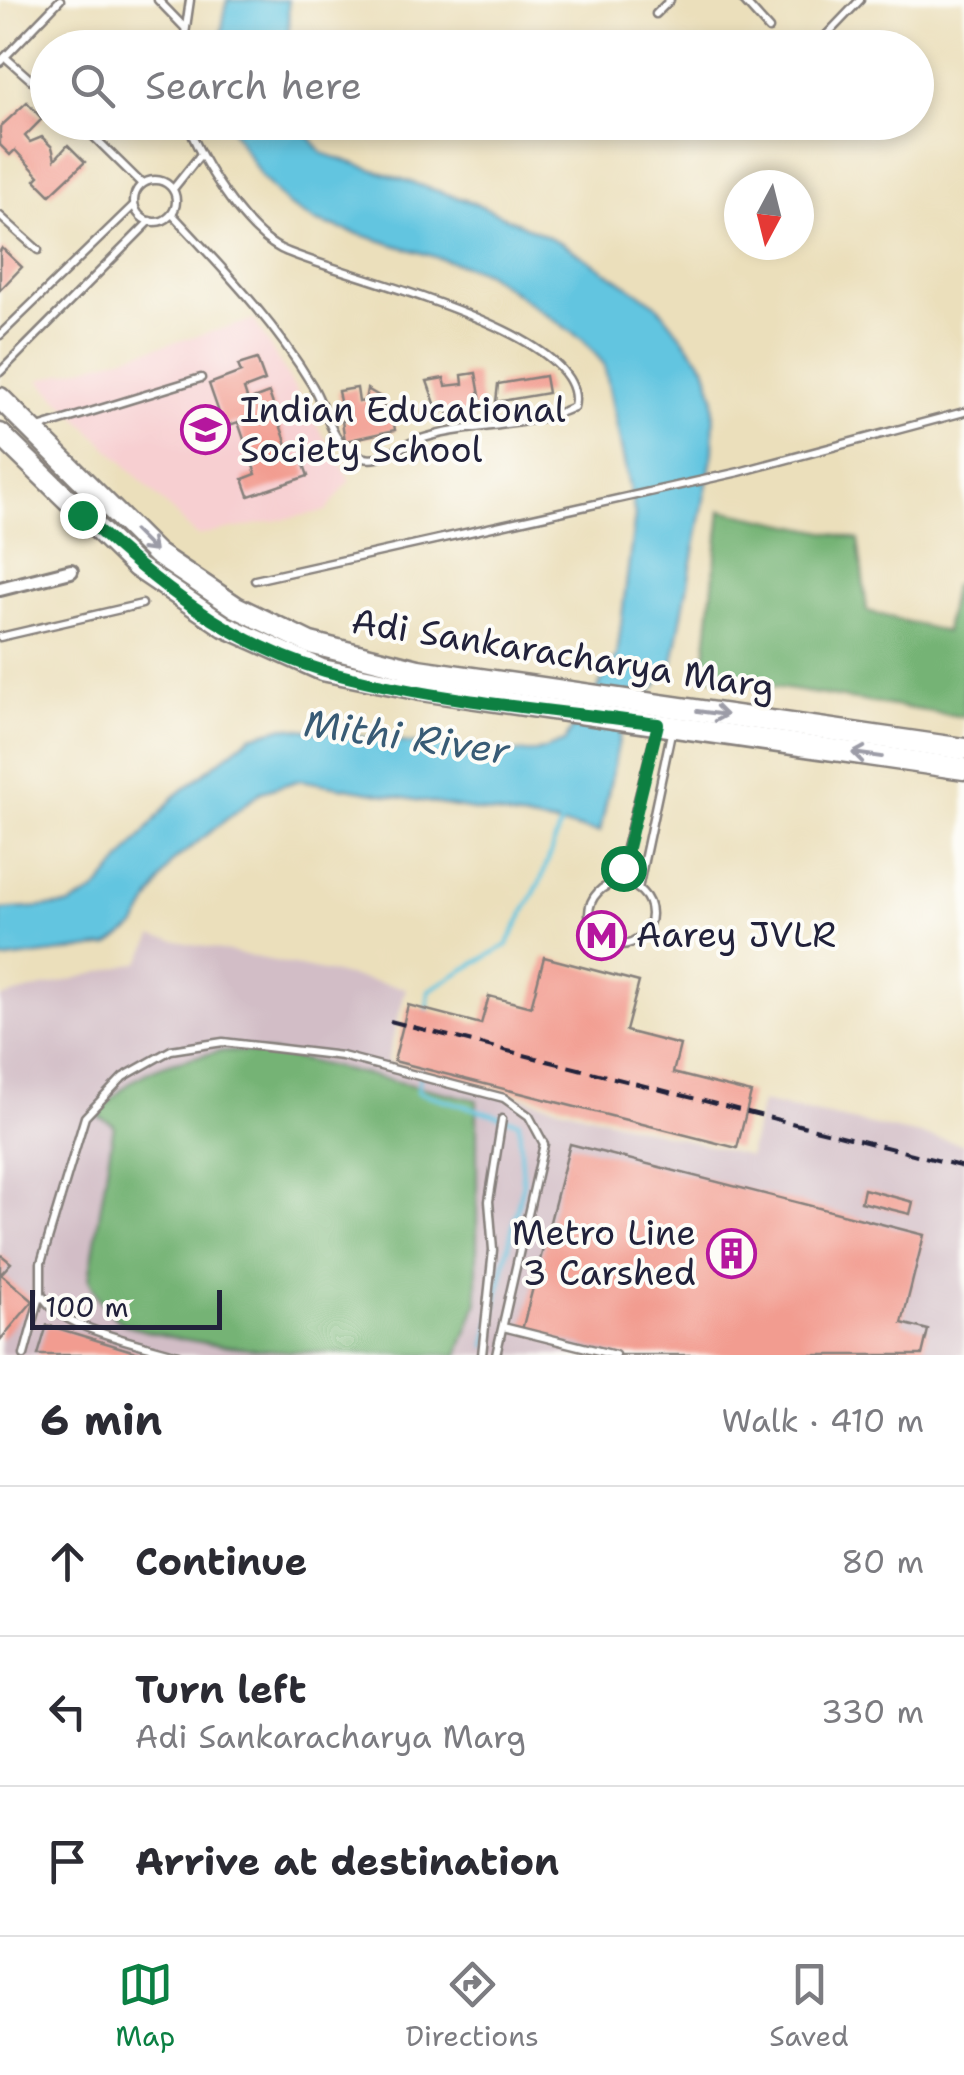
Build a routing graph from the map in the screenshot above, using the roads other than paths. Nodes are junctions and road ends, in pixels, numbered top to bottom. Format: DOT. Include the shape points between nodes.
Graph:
graph roads {
  1 [pos="60,0"];
  2 [pos="158,0"];
  3 [pos="190,0"];
  4 [pos="670,0"];
  5 [pos="743,0"];
  6 [pos="860,0"];
  7 [pos="656,14"];
  8 [pos="186,29"];
  9 [pos="769,29"];
  10 [pos="31,30"];
  11 [pos="831,30"];
  12 [pos="30,31"];
  13 [pos="2,60"];
  14 [pos="30,81"];
  15 [pos="97,140"];
  16 [pos="195,140"];
  17 [pos="201,154"];
  18 [pos="142,184"];
  19 [pos="173,189"];
  20 [pos="134,204"];
  21 [pos="172,214"];
  22 [pos="0,216"];
  23 [pos="150,221"];
  24 [pos="38,250"];
  25 [pos="0,335"];
  26 [pos="0,372"];
  27 [pos="201,378"];
  28 [pos="0,398"];
  29 [pos="964,412"];
  30 [pos="32,430"];
  31 [pos="0,434"];
  32 [pos="72,571"];
  33 [pos="255,580"];
  34 [pos="0,588"];
  35 [pos="142,604"];
  36 [pos="0,637"];
  37 [pos="665,726"];
  38 [pos="964,749"];
  39 [pos="964,768"];
  40 [pos="617,883"];
  41 [pos="638,889"];
  42 [pos="502,1119"];
  43 [pos="41,1294"];
  44 [pos="503,1327"];
  45 [pos="24,1355"];
  46 [pos="178,1355"];
  47 [pos="482,1355"];
  48 [pos="496,1355"];
  49 [pos="616,1355"];
  1 -- 10 [label="lane"];
  2 -- 8 [label="lane"];
  3 -- 8 [label="lane"];
  4 -- 7 [label="lane"];
  5 -- 9 [label="lane"];
  6 -- 11 [label="lane"];
  12 -- 13 [label="lane"];
  13 -- 14 [label="lane"];
  15 -- 18 [label="lane"];
  16 -- 17 [label="lane"];
  17 -- 19 [label="lane"];
  17 -- 21 [label="lane" via="242,212 278,248 506,331 572,376 574,406 476,432 420,438 383,458 359,458 346,450 265,314"];
  18 -- 19 [label="lane" via="162,181"];
  18 -- 20 [label="lane"];
  19 -- 21 [label="lane"];
  20 -- 23 [label="lane"];
  20 -- 25 [label="lane"];
  21 -- 23 [label="lane"];
  22 -- 24 [label="lane"];
  23 -- 26 [label="lane"];
  27 -- 30 [label="lane"];
  28 -- 30 [label="main road, Adi Sankaracharya Marg"];
  29 -- 33 [label="lane" via="739,472"];
  30 -- 38 [label="main road, Adi Sankaracharya Marg, one-way" via="157,554 236,607 310,644 418,670"];
  31 -- 37 [label="main road, Adi Sankaracharya Marg" via="138,567 224,626 322,670"];
  32 -- 34 [label="street"];
  35 -- 36 [label="lane"];
  39 -- 37 [label="main road, Adi Sankaracharya Marg, one-way"];
  37 -- 40 [label="lane"];
  37 -- 41 [label="lane"];
  40 -- 41 [label="lane"];
  40 -- 41 [label="lane" via="597,893 589,914 596,934 616,945 638,940 651,922 648,900"];
  42 -- 47 [label="lane" via="490,1201"];
  43 -- 44 [label="lane" via="41,1263 85,1116 96,1102 123,1077 171,1050 241,1043 342,1056 504,1098 529,1116 544,1144"];
  43 -- 45 [label="lane"];
  43 -- 46 [label="lane" via="50,1310 73,1322"];
  44 -- 48 [label="lane"];
  44 -- 49 [label="lane"];
}
